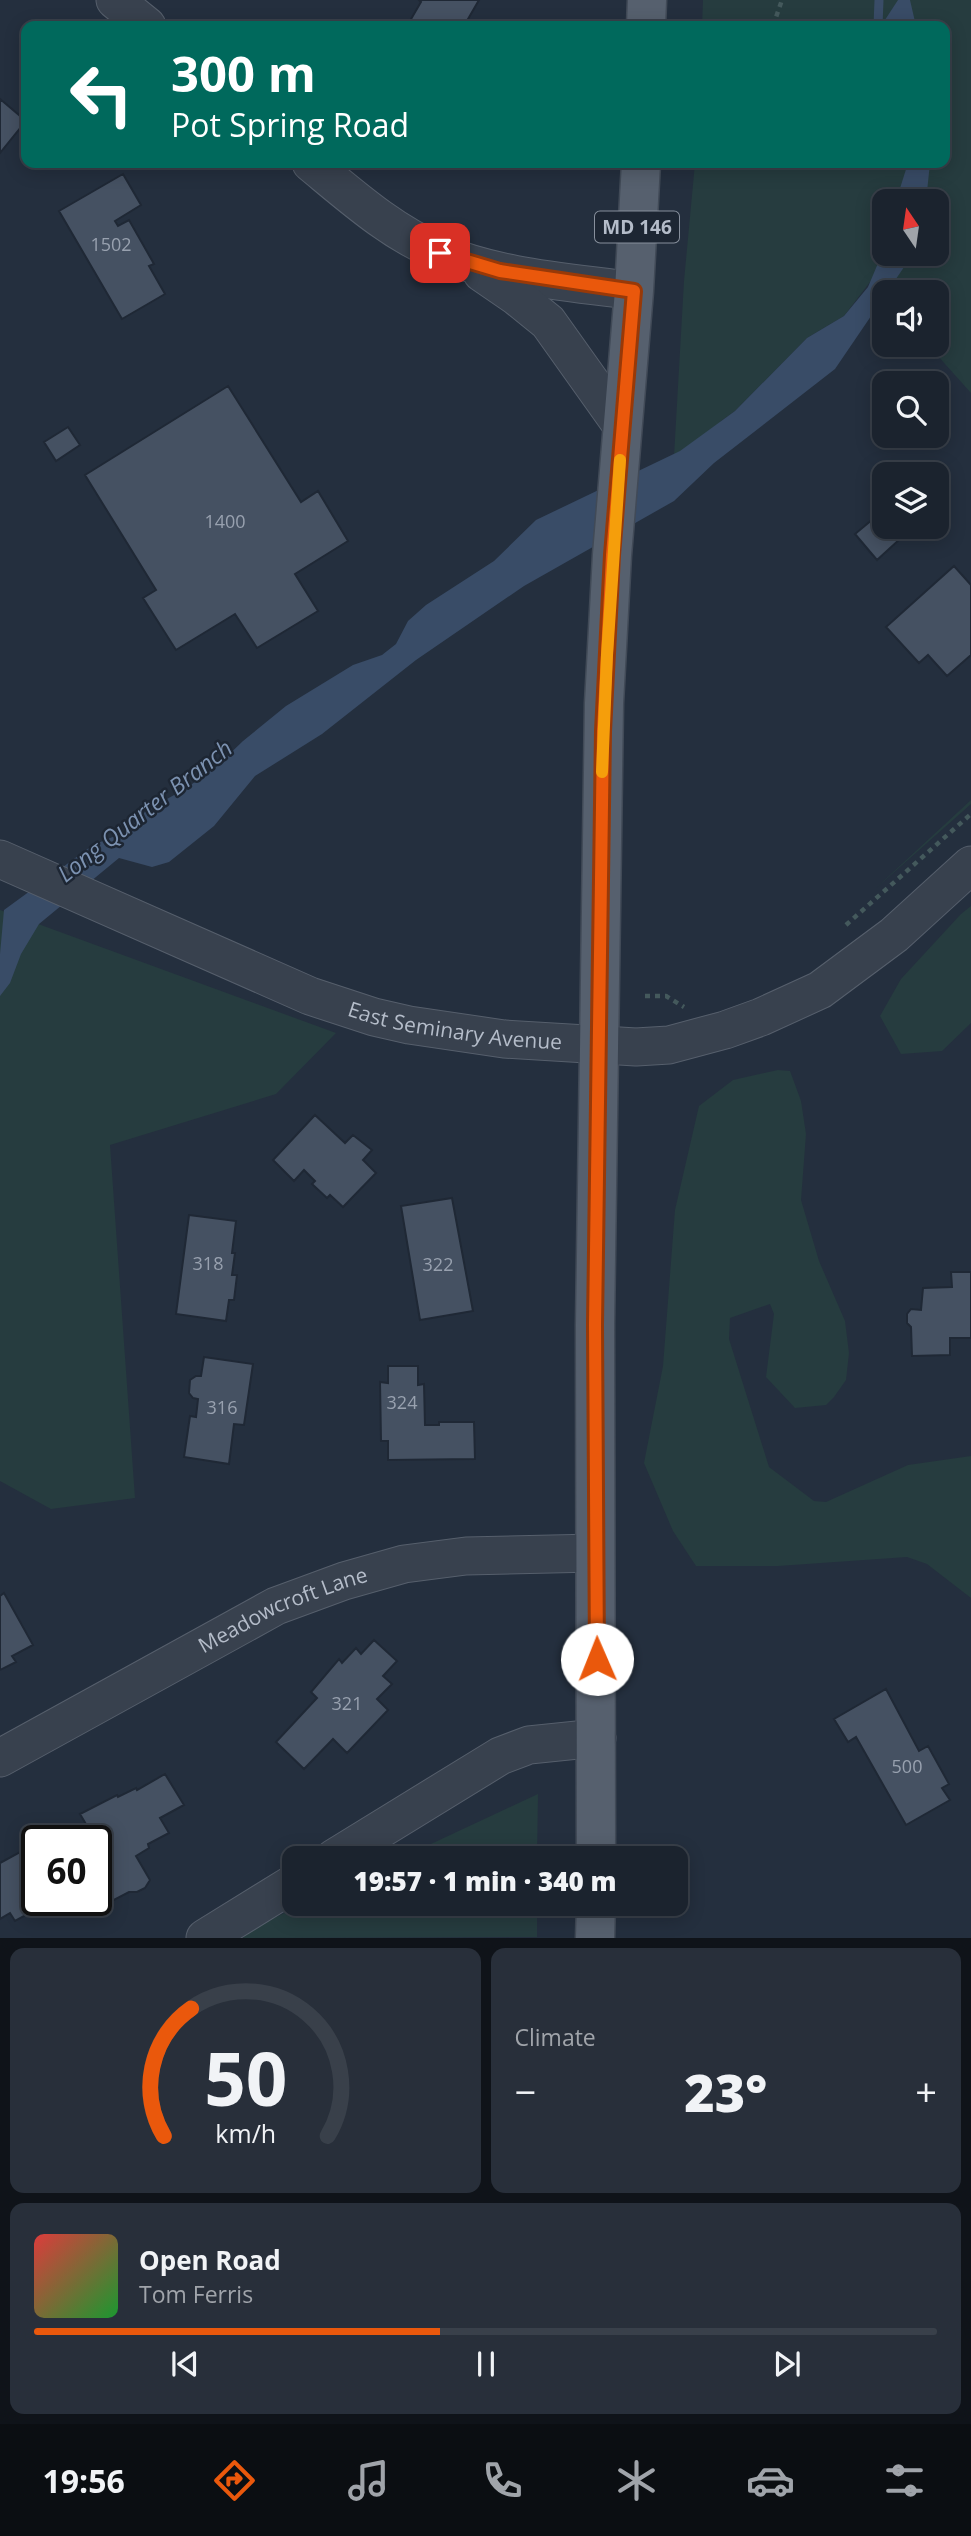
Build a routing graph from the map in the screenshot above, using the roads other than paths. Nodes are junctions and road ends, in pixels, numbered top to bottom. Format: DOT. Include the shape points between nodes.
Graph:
graph roads {
  1 [pos="115,0"];
  2 [pos="647,0"];
  3 [pos="140,21"];
  4 [pos="646,21"];
  5 [pos="317,168"];
  6 [pos="641,168"];
  7 [pos="463,261"];
  8 [pos="634,291"];
  9 [pos="622,426"];
  10 [pos="0,859"];
  11 [pos="971,865"];
  12 [pos="599,1047"];
  13 [pos="595,1553"];
  14 [pos="597,1738"];
  15 [pos="0,1758"];
  16 [pos="354,1846"];
  17 [pos="596,1846"];
  18 [pos="282,1890"];
  19 [pos="596,1916"];
  20 [pos="205,1937"];
  21 [pos="595,1937"];
  1 -- 3 [label="street"];
  2 -- 4 [label="main road"];
  5 -- 7 [label="street" via="395,228"];
  6 -- 8 [label="main road, MD 146"];
  7 -- 8 [label="street"];
  7 -- 9 [label="street" via="548,322"];
  8 -- 9 [label="main road, MD 146"];
  9 -- 12 [label="main road, MD 146" via="604,717"];
  10 -- 12 [label="street, East Seminary Avenue" via="298,991 363,1013 503,1039"];
  11 -- 12 [label="street, East Seminary Avenue" via="894,935 842,975 795,1002 696,1039"];
  12 -- 13 [label="main road, MD 146"];
  13 -- 14 [label="main road, MD 146"];
  13 -- 15 [label="street, Meadowcroft Lane" via="466,1556 404,1563 344,1581 276,1606"];
  14 -- 16 [label="street" via="529,1745 500,1756"];
  14 -- 17 [label="main road, MD 146"];
  18 -- 20 [label="street"];
  19 -- 21 [label="main road"];
}
